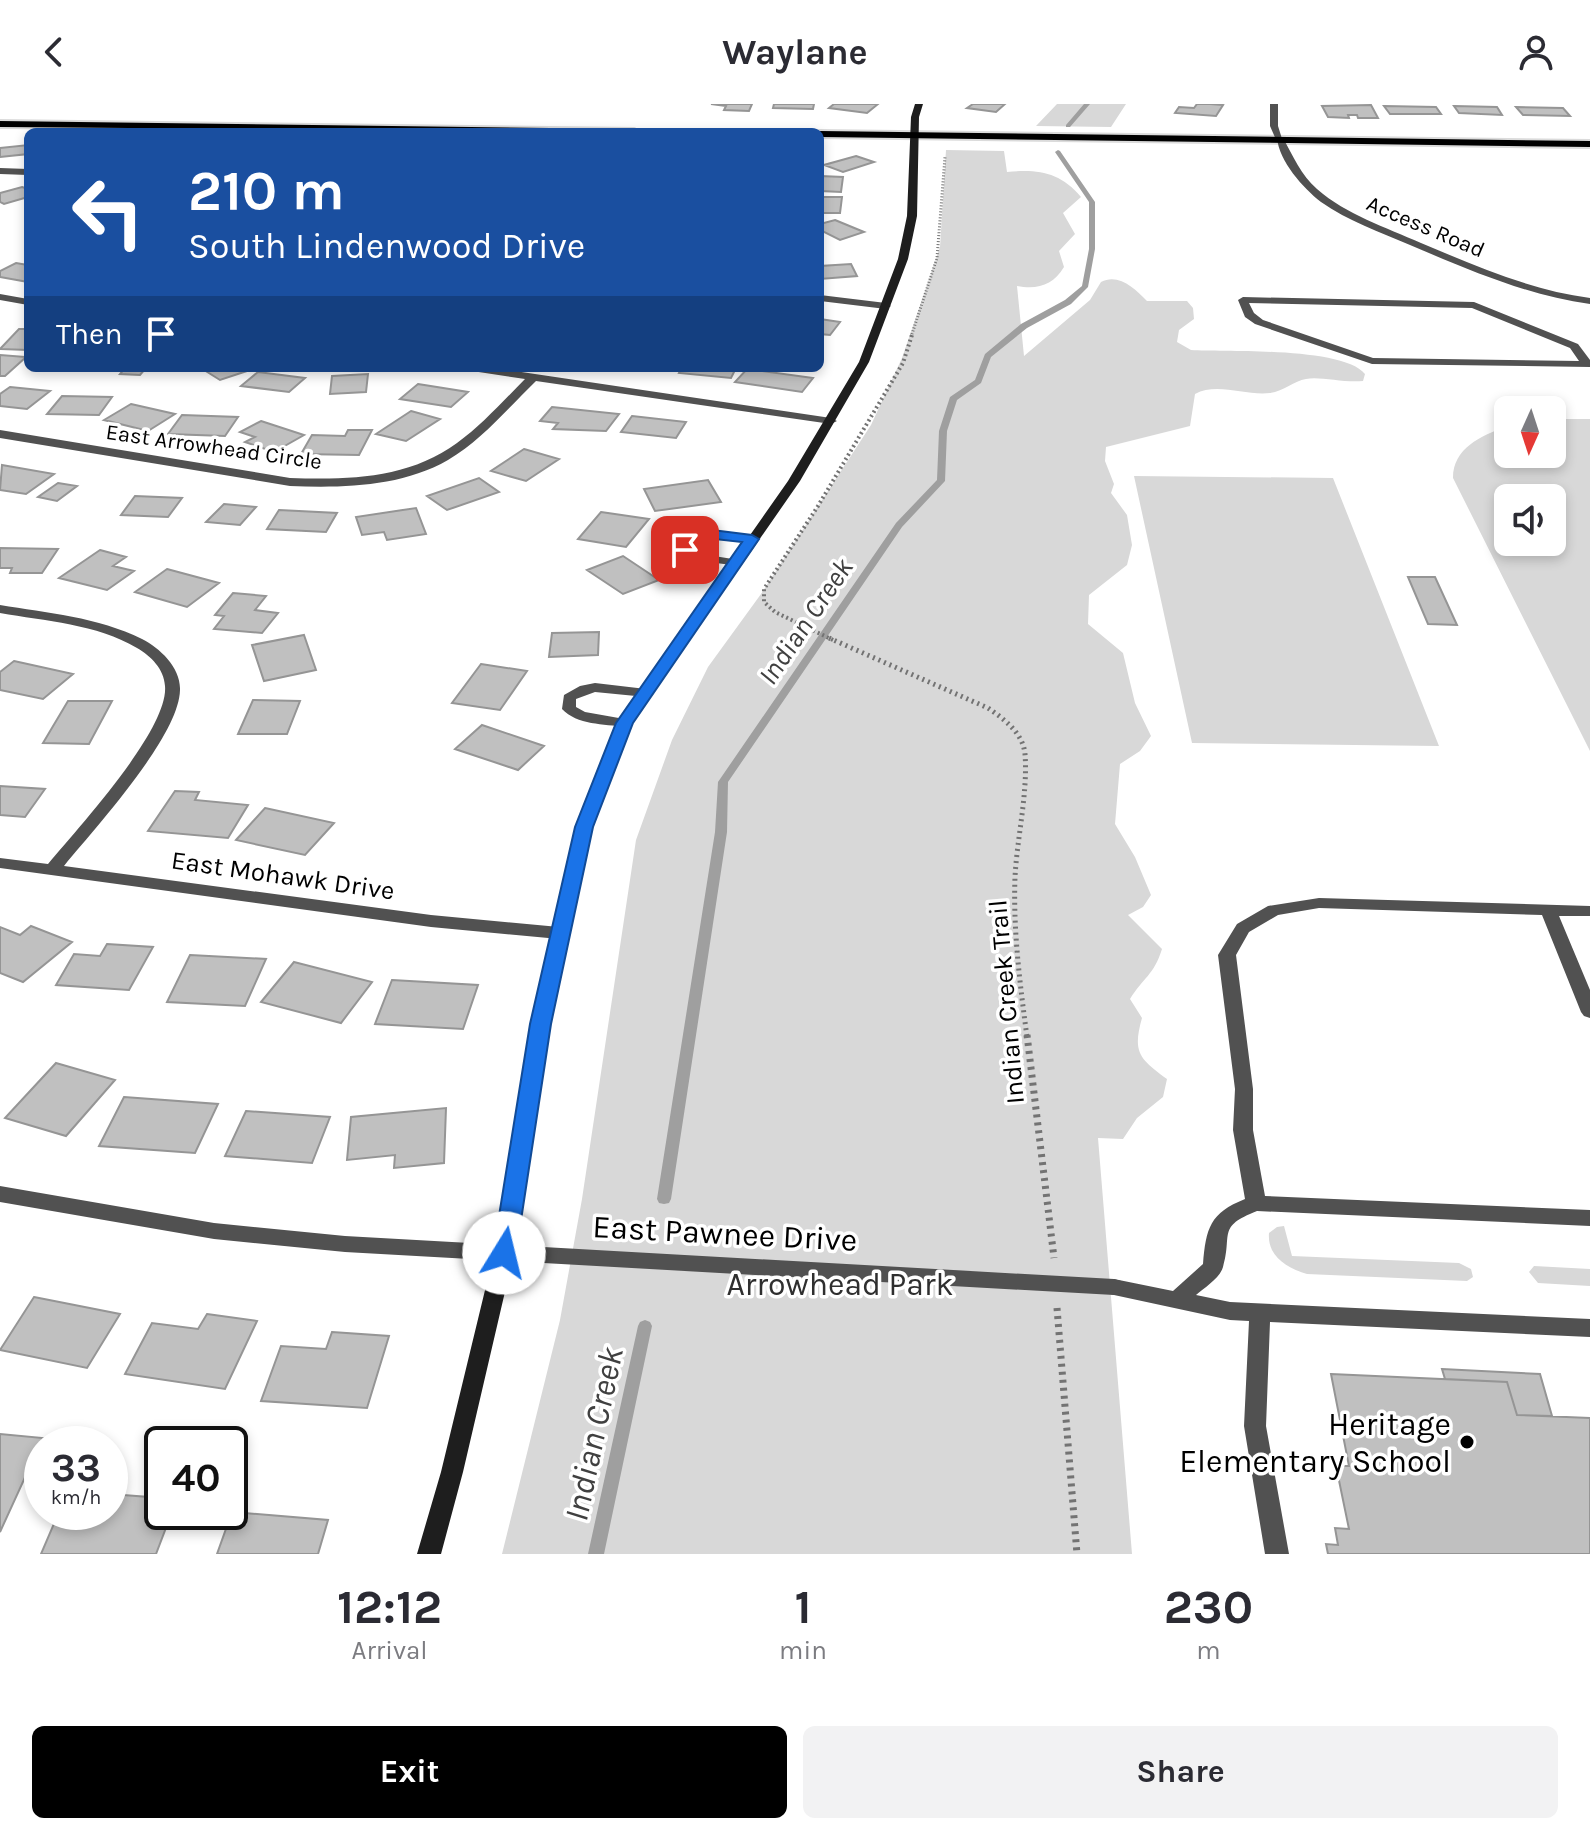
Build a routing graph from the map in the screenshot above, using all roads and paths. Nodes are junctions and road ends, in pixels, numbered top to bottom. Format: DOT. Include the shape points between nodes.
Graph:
graph roads {
  1 [pos="919,104"];
  2 [pos="1274,104"];
  3 [pos="0,124"];
  4 [pos="317,128"];
  5 [pos="824,134"];
  6 [pos="915,135"];
  7 [pos="1280,140"];
  8 [pos="1590,144"];
  9 [pos="0,171"];
  10 [pos="24,172"];
  11 [pos="824,298"];
  12 [pos="2,300"];
  13 [pos="24,302"];
  14 [pos="1589,304"];
  15 [pos="886,306"];
  16 [pos="1589,364"];
  17 [pos="499,372"];
  18 [pos="533,377"];
  19 [pos="831,421"];
  20 [pos="0,434"];
  21 [pos="752,539"];
  22 [pos="734,563"];
  23 [pos="764,602"];
  24 [pos="0,609"];
  25 [pos="646,693"];
  26 [pos="625,723"];
  27 [pos="0,863"];
  28 [pos="52,870"];
  29 [pos="1548,910"];
  30 [pos="1590,911"];
  31 [pos="559,933"];
  32 [pos="1590,1012"];
  33 [pos="0,1194"];
  34 [pos="1256,1203"];
  35 [pos="1590,1218"];
  36 [pos="504,1253"];
  37 [pos="1056,1284"];
  38 [pos="1177,1300"];
  39 [pos="1260,1312"];
  40 [pos="1590,1328"];
  41 [pos="429,1554"];
  42 [pos="1077,1554"];
  43 [pos="1277,1554"];
  1 -- 6 [label="street"];
  2 -- 7 [label="street"];
  3 -- 4 [label="main road"];
  5 -- 6 [label="main road"];
  6 -- 7 [label="main road"];
  6 -- 15 [label="street" via="912,216"];
  7 -- 8 [label="main road"];
  7 -- 14 [label="street, Access Road" via="1314,191 1351,216 1502,280"];
  9 -- 10 [label="street"];
  11 -- 15 [label="street"];
  12 -- 13 [label="street"];
  15 -- 19 [label="street" via="864,362"];
  16 -- 16 [label="street" via="1372,361 1259,322 1243,300 1474,305 1574,346"];
  17 -- 18 [label="street"];
  18 -- 19 [label="street"];
  18 -- 20 [label="street, East Arrowhead Circle" via="460,447 403,472 371,479 290,482"];
  19 -- 21 [label="street"];
  21 -- 22 [label="street"];
  21 -- 22 [label="street" via="704,533 685,543 691,556"];
  22 -- 25 [label="street"];
  23 -- 37 [label="path, Indian Creek Trail" via="799,625 1005,719 1025,752 1015,879 1016,949"];
  24 -- 28 [label="street" via="135,640 166,666 173,689 169,713 147,748"];
  25 -- 26 [label="street"];
  25 -- 26 [label="street" via="586,688 569,698 569,709 581,716"];
  26 -- 31 [label="street" via="584,827"];
  27 -- 28 [label="street, East Mohawk Drive"];
  28 -- 31 [label="street, East Mohawk Drive"];
  29 -- 30 [label="street"];
  29 -- 32 [label="street"];
  29 -- 34 [label="street" via="1319,903 1274,910 1243,928 1227,955 1244,1089 1243,1130"];
  31 -- 36 [label="street"];
  33 -- 36 [label="street, East Pawnee Drive" via="214,1231"];
  34 -- 35 [label="street"];
  34 -- 38 [label="street" via="1228,1213 1216,1228 1213,1267"];
  36 -- 37 [label="street, East Pawnee Drive"];
  36 -- 41 [label="street"];
  37 -- 38 [label="street, East Pawnee Drive" via="1114,1287"];
  37 -- 42 [label="path, Indian Creek Trail"];
  38 -- 39 [label="street, East Pawnee Drive"];
  39 -- 40 [label="street, East Pawnee Drive"];
  39 -- 43 [label="street" via="1255,1426"];
}
